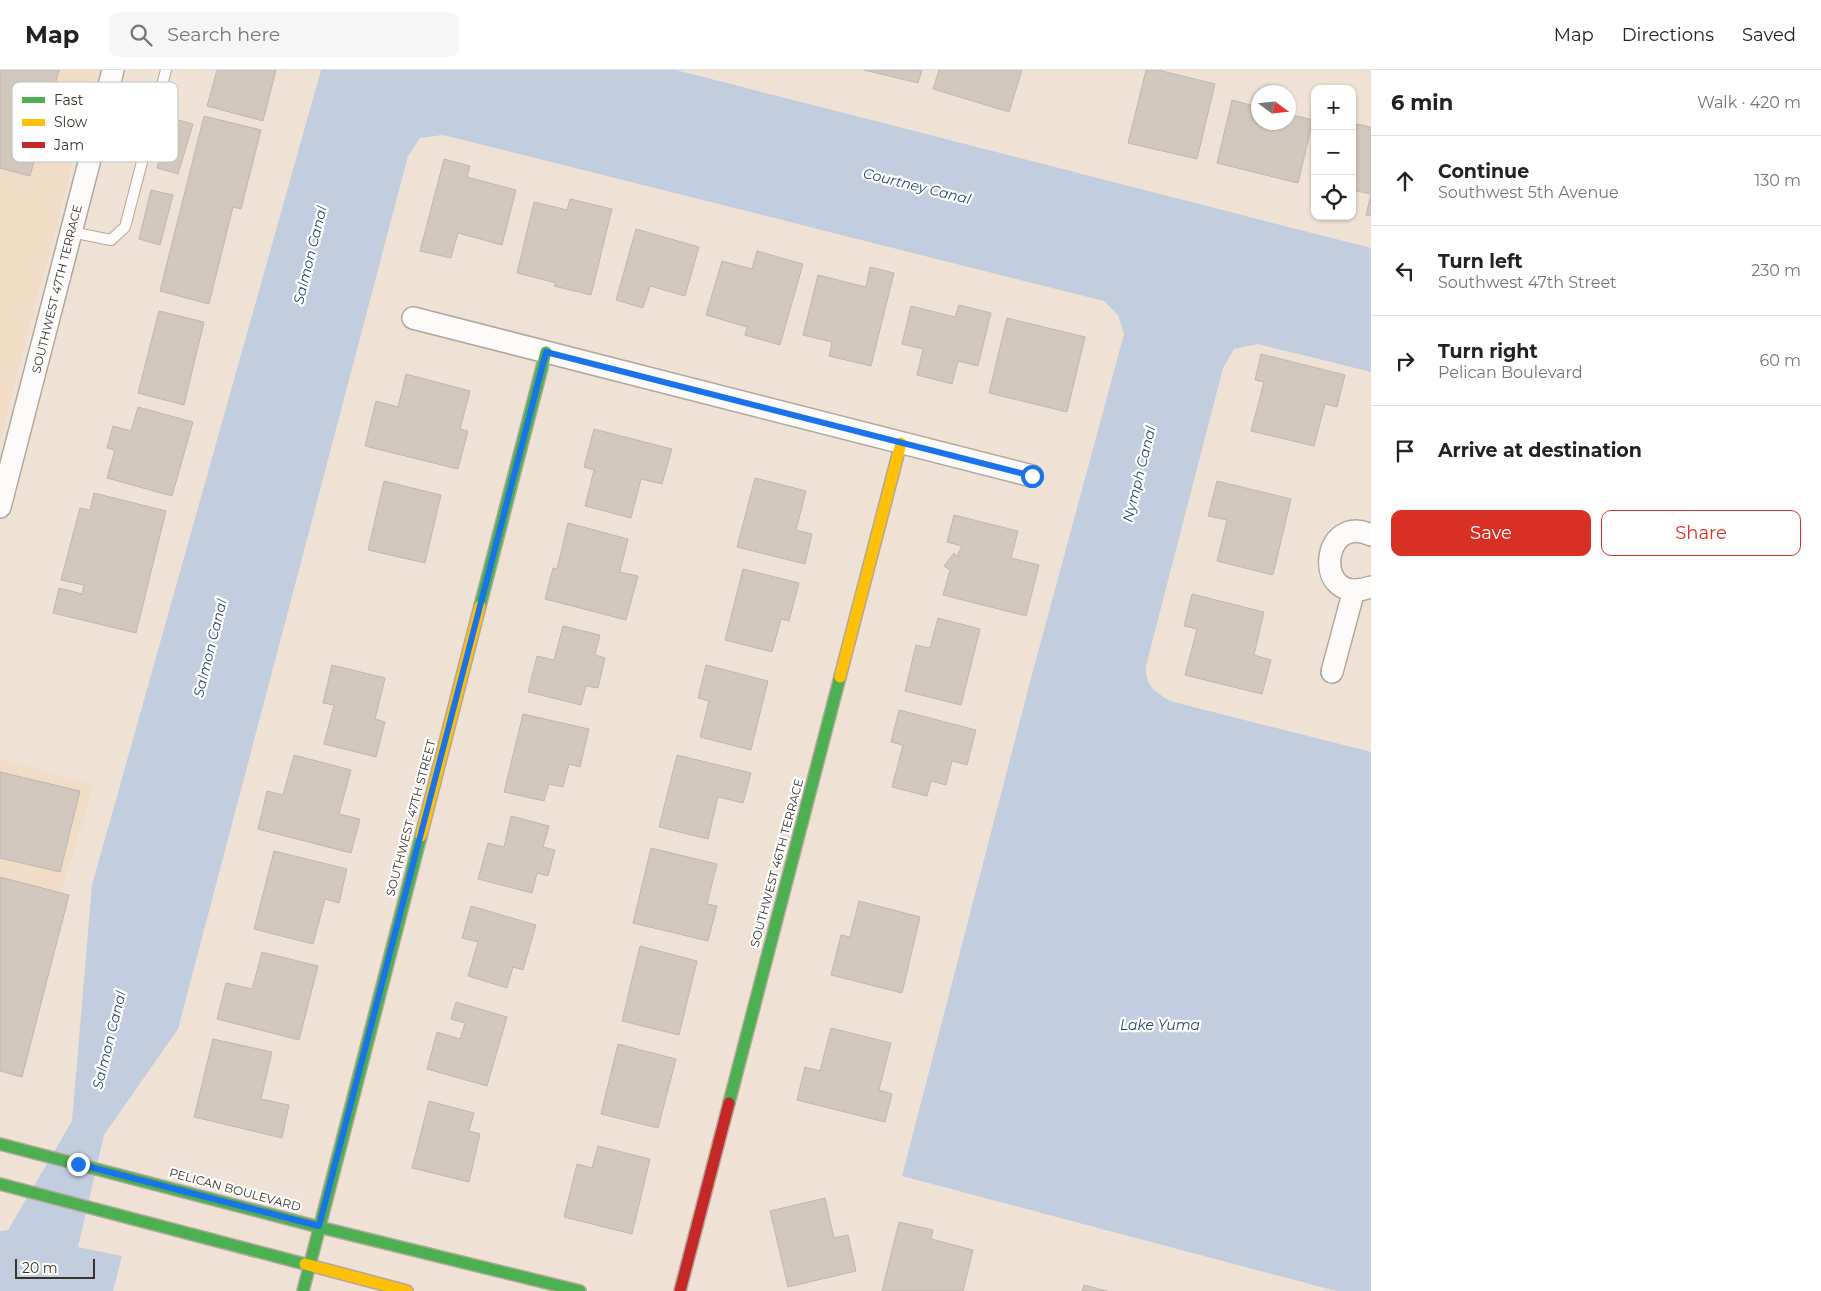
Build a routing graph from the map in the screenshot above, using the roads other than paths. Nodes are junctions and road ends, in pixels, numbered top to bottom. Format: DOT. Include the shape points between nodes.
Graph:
graph roads {
  1 [pos="89,162"];
  2 [pos="142,162"];
  3 [pos="71,232"];
  4 [pos="413,318"];
  5 [pos="546,352"];
  6 [pos="900,443"];
  7 [pos="1032,476"];
  8 [pos="0,507"];
  9 [pos="1370,529"];
  10 [pos="1363,589"];
  11 [pos="1332,672"];
  12 [pos="0,1144"];
  13 [pos="0,1184"];
  14 [pos="319,1226"];
  15 [pos="310,1265"];
  16 [pos="303,1291"];
  17 [pos="407,1291"];
  18 [pos="580,1291"];
  19 [pos="680,1291"];
  1 -- 3 [label="street, SOUTHWEST 47TH TERRACE"];
  2 -- 3 [label="lane" via="125,227 111,240"];
  3 -- 8 [label="street, SOUTHWEST 47TH TERRACE"];
  4 -- 5 [label="street"];
  5 -- 6 [label="street"];
  5 -- 14 [label="street, SOUTHWEST 47TH STREET"];
  6 -- 7 [label="street"];
  6 -- 19 [label="street, SOUTHWEST 46TH TERRACE"];
  9 -- 10 [label="street" via="1348,533 1340,538 1329,554 1329,564 1337,582 1345,588"];
  10 -- 11 [label="street"];
  12 -- 14 [label="street, PELICAN BOULEVARD"];
  13 -- 15 [label="street"];
  14 -- 15 [label="street, SOUTHWEST 47TH STREET"];
  14 -- 18 [label="street, PELICAN BOULEVARD"];
  15 -- 16 [label="street, SOUTHWEST 47TH STREET"];
  15 -- 17 [label="street"];
}
